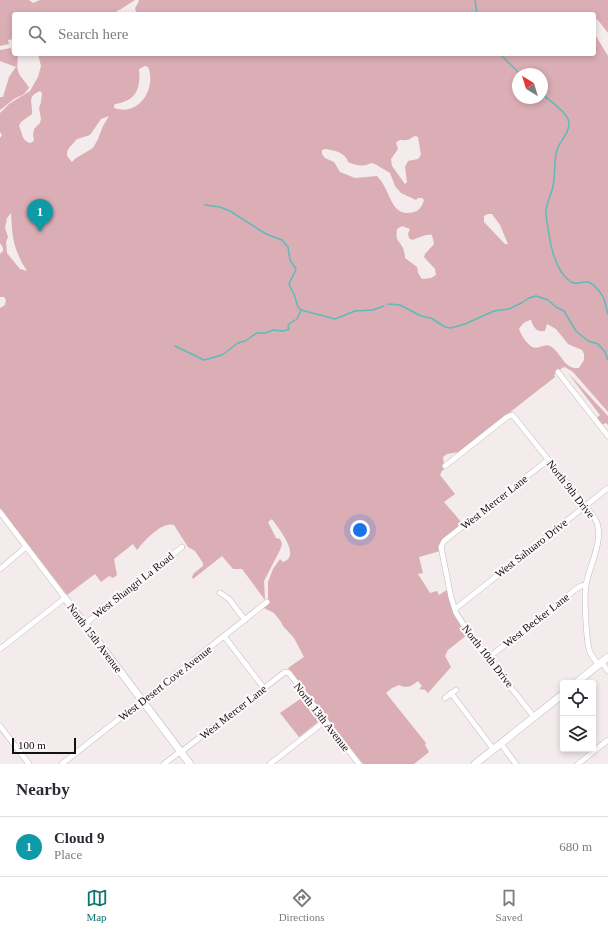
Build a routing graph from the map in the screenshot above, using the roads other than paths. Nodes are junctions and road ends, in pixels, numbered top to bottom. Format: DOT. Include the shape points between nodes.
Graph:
graph roads {
  1 [pos="558,372"];
  2 [pos="608,436"];
  3 [pos="548,460"];
  4 [pos="445,466"];
  5 [pos="608,488"];
  6 [pos="584,506"];
  7 [pos="0,512"];
  8 [pos="442,544"];
  9 [pos="26,547"];
  10 [pos="182,547"];
  11 [pos="0,568"];
  12 [pos="586,585"];
  13 [pos="220,593"];
  14 [pos="65,598"];
  15 [pos="267,602"];
  16 [pos="455,608"];
  17 [pos="245,620"];
  18 [pos="85,624"];
  19 [pos="224,636"];
  20 [pos="0,649"];
  21 [pos="608,657"];
  22 [pos="488,658"];
  23 [pos="600,664"];
  24 [pos="608,671"];
  25 [pos="285,672"];
  26 [pos="580,680"];
  27 [pos="264,687"];
  28 [pos="560,696"];
  29 [pos="445,698"];
  30 [pos="142,701"];
  31 [pos="534,717"];
  32 [pos="325,721"];
  33 [pos="0,726"];
  34 [pos="608,740"];
  35 [pos="501,744"];
  36 [pos="494,750"];
  37 [pos="181,752"];
  38 [pos="29,764"];
  39 [pos="62,764"];
  40 [pos="164,764"];
  41 [pos="190,764"];
  42 [pos="270,764"];
  43 [pos="359,764"];
  44 [pos="475,764"];
  45 [pos="516,764"];
  46 [pos="578,764"];
  1 -- 2 [label="street"];
  3 -- 4 [label="street, North 9th Drive" via="512,415"];
  3 -- 6 [label="street, North 9th Drive"];
  3 -- 8 [label="street, West Mercer Lane"];
  5 -- 6 [label="street, West Sahuaro Drive"];
  6 -- 12 [label="street, North 9th Drive" via="596,521 599,530"];
  6 -- 16 [label="street, West Sahuaro Drive"];
  7 -- 9 [label="street, North 15th Avenue"];
  8 -- 16 [label="street, North 10th Drive"];
  9 -- 11 [label="street"];
  9 -- 14 [label="street, North 15th Avenue"];
  10 -- 18 [label="street, West Shangri La Road"];
  12 -- 22 [label="street, West Becker Lane" via="580,586"];
  12 -- 23 [label="street, North 9th Drive" via="588,645"];
  13 -- 17 [label="street" via="229,599"];
  14 -- 18 [label="street, North 15th Avenue"];
  14 -- 20 [label="street"];
  15 -- 17 [label="street, West Desert Cove Avenue"];
  16 -- 22 [label="street, North 10th Drive" via="466,630"];
  17 -- 19 [label="street, West Desert Cove Avenue"];
  18 -- 30 [label="street, North 15th Avenue"];
  19 -- 27 [label="street"];
  19 -- 30 [label="street, West Desert Cove Avenue"];
  21 -- 23 [label="street"];
  22 -- 31 [label="street, North 10th Drive"];
  23 -- 24 [label="street, North 9th Drive"];
  23 -- 26 [label="street"];
  25 -- 27 [label="street, West Mercer Lane"];
  25 -- 32 [label="street, North 13th Avenue"];
  27 -- 37 [label="street, West Mercer Lane"];
  28 -- 31 [label="street"];
  29 -- 36 [label="street" via="453,692"];
  30 -- 37 [label="street, North 15th Avenue"];
  30 -- 39 [label="street, West Desert Cove Avenue"];
  31 -- 35 [label="street"];
  32 -- 42 [label="street"];
  32 -- 43 [label="street, North 13th Avenue"];
  33 -- 38 [label="street"];
  34 -- 46 [label="street"];
  35 -- 36 [label="street"];
  35 -- 45 [label="street"];
  36 -- 44 [label="street"];
  37 -- 40 [label="street, West Mercer Lane"];
  37 -- 41 [label="street, North 15th Avenue"];
}
